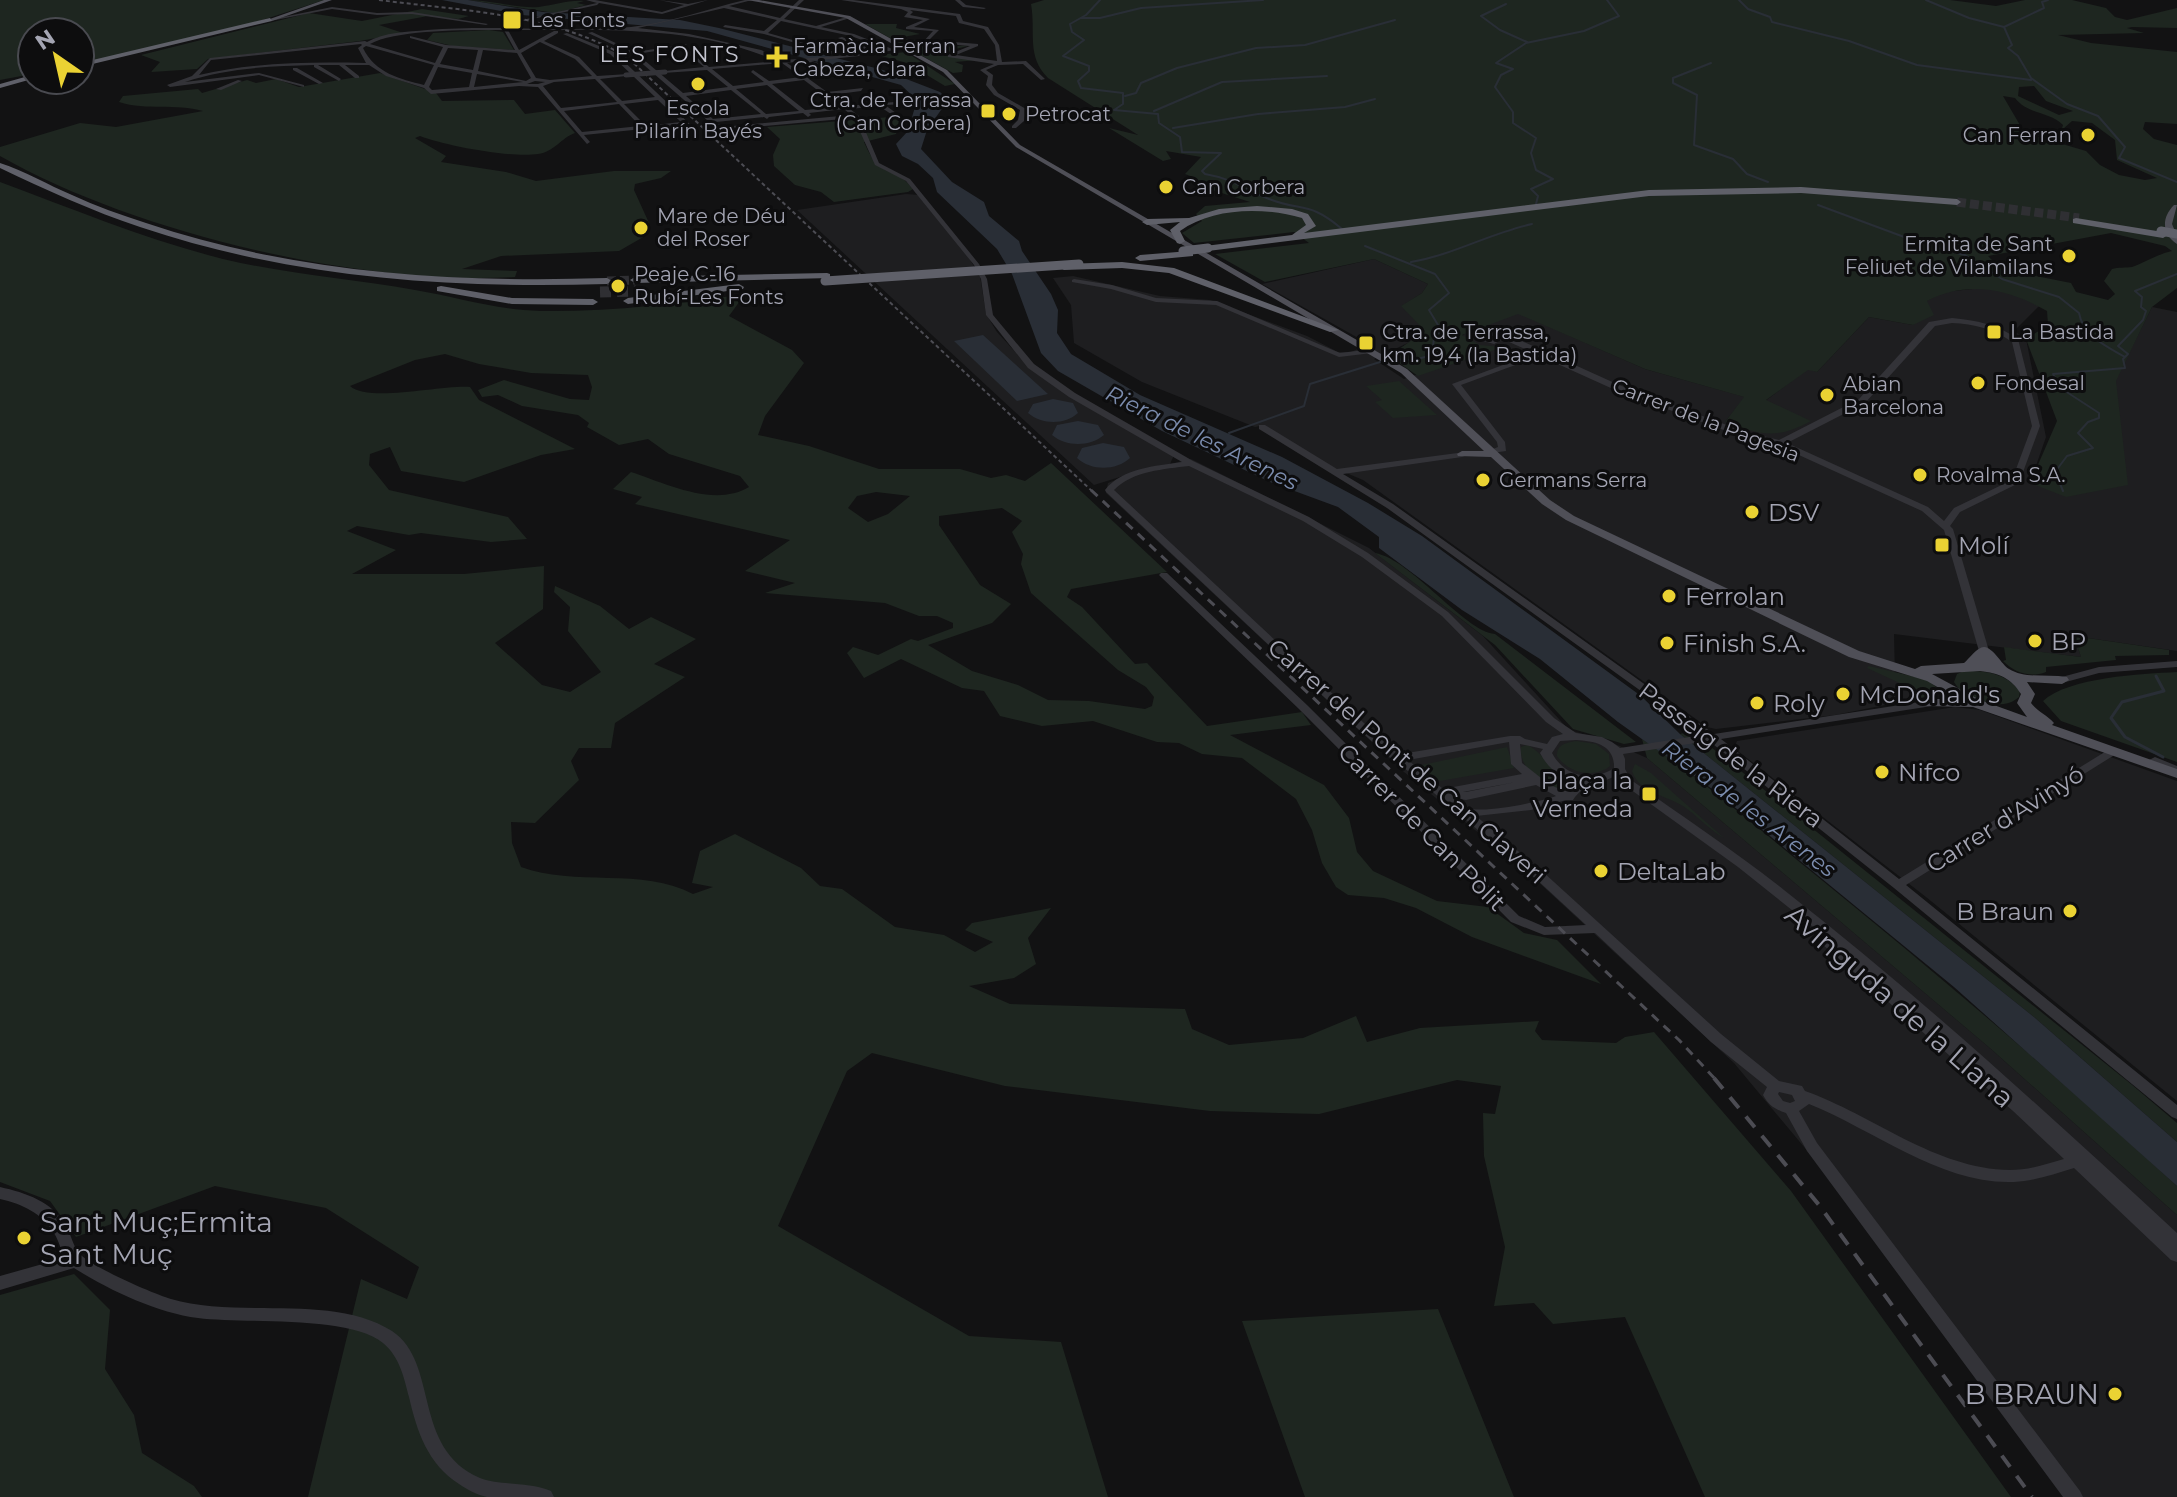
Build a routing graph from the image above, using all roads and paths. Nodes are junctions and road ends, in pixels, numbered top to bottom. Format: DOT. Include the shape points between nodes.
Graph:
graph roads {
  1 [pos="588,0"];
  2 [pos="615,0"];
  3 [pos="661,0"];
  4 [pos="704,0"];
  5 [pos="750,0"];
  6 [pos="757,0"];
  7 [pos="843,0"];
  8 [pos="873,0"];
  9 [pos="957,0"];
  10 [pos="985,0"];
  11 [pos="602,2"];
  12 [pos="795,3"];
  13 [pos="329,4"];
  14 [pos="778,4"];
  15 [pos="689,5"];
  16 [pos="725,6"];
  17 [pos="890,8"];
  18 [pos="984,8"];
  19 [pos="714,9"];
  20 [pos="903,9"];
  21 [pos="848,17"];
  22 [pos="780,19"];
  23 [pos="270,20"];
  24 [pos="982,21"];
  25 [pos="725,26"];
  26 [pos="813,27"];
  27 [pos="569,28"];
  28 [pos="506,29"];
  29 [pos="619,29"];
  30 [pos="581,30"];
  31 [pos="557,32"];
  32 [pos="632,32"];
  33 [pos="765,32"];
  34 [pos="402,34"];
  35 [pos="839,38"];
  36 [pos="541,41"];
  37 [pos="709,42"];
  38 [pos="364,43"];
  39 [pos="338,45"];
  40 [pos="446,46"];
  41 [pos="681,46"];
  42 [pos="311,48"];
  43 [pos="481,49"];
  44 [pos="291,50"];
  45 [pos="271,52"];
  46 [pos="519,52"];
  47 [pos="635,53"];
  48 [pos="876,53"];
  49 [pos="333,54"];
  50 [pos="863,54"];
  51 [pos="250,55"];
  52 [pos="805,59"];
  53 [pos="96,61"];
  54 [pos="782,61"];
  55 [pos="301,62"];
  56 [pos="331,63"];
  57 [pos="759,63"];
  58 [pos="341,64"];
  59 [pos="370,64"];
  60 [pos="997,64"];
  61 [pos="281,65"];
  62 [pos="438,65"];
  63 [pos="316,66"];
  64 [pos="731,66"];
  65 [pos="260,67"];
  66 [pos="708,68"];
  67 [pos="295,69"];
  68 [pos="238,70"];
  69 [pos="473,71"];
  70 [pos="753,71"];
  71 [pos="265,74"];
  72 [pos="839,75"];
  73 [pos="357,77"];
  74 [pos="193,78"];
  75 [pos="597,78"];
  76 [pos="534,79"];
  77 [pos="805,79"];
  78 [pos="1043,79"];
  79 [pos="339,80"];
  80 [pos="552,81"];
  81 [pos="522,82"];
  82 [pos="321,83"];
  83 [pos="769,84"];
  84 [pos="302,86"];
  85 [pos="540,86"];
  86 [pos="426,87"];
  87 [pos="471,88"];
  88 [pos="732,88"];
  89 [pos="219,89"];
  90 [pos="825,94"];
  91 [pos="680,95"];
  92 [pos="659,98"];
  93 [pos="905,102"];
  94 [pos="621,103"];
  95 [pos="881,105"];
  96 [pos="845,108"];
  97 [pos="560,110"];
  98 [pos="805,112"];
  99 [pos="894,114"];
  100 [pos="765,116"];
  101 [pos="856,116"];
  102 [pos="815,120"];
  103 [pos="709,121"];
  104 [pos="686,123"];
  105 [pos="775,124"];
  106 [pos="645,127"];
  107 [pos="1013,129"];
  108 [pos="693,130"];
  109 [pos="1000,130"];
  110 [pos="580,134"];
  111 [pos="651,134"];
  112 [pos="587,142"];
  113 [pos="1018,146"];
  114 [pos="0,165"];
  115 [pos="0,175"];
  116 [pos="1956,204"];
  117 [pos="2177,207"];
  118 [pos="1212,214"];
  119 [pos="2078,220"];
  120 [pos="1147,222"];
  121 [pos="2177,238"];
  122 [pos="1183,248"];
  123 [pos="1208,248"];
  124 [pos="1077,264"];
  125 [pos="610,276"];
  126 [pos="823,278"];
  127 [pos="1074,281"];
  128 [pos="739,287"];
  129 [pos="1266,290"];
  130 [pos="596,297"];
  131 [pos="1240,298"];
  132 [pos="628,301"];
  133 [pos="1334,330"];
  134 [pos="1497,338"];
  135 [pos="1372,351"];
  136 [pos="1514,364"];
  137 [pos="1262,427"];
  138 [pos="1475,435"];
  139 [pos="1780,443"];
  140 [pos="1465,452"];
  141 [pos="1494,453"];
  142 [pos="1183,461"];
  143 [pos="1336,472"];
  144 [pos="1925,509"];
  145 [pos="1957,510"];
  146 [pos="1946,525"];
  147 [pos="1164,575"];
  148 [pos="1984,651"];
  149 [pos="2177,664"];
  150 [pos="1961,667"];
  151 [pos="1895,668"];
  152 [pos="2009,675"];
  153 [pos="2062,680"];
  154 [pos="1950,687"];
  155 [pos="2026,700"];
  156 [pos="1932,703"];
  157 [pos="1981,705"];
  158 [pos="1566,736"];
  159 [pos="1704,737"];
  160 [pos="1520,739"];
  161 [pos="1548,747"];
  162 [pos="1616,752"];
  163 [pos="2112,752"];
  164 [pos="1397,758"];
  165 [pos="1619,769"];
  166 [pos="2177,770"];
  167 [pos="1604,778"];
  168 [pos="1533,779"];
  169 [pos="1588,779"];
  170 [pos="1439,793"];
  171 [pos="1569,797"];
  172 [pos="1464,812"];
  173 [pos="1898,885"];
  174 [pos="1598,929"];
  175 [pos="1775,1086"];
  176 [pos="1798,1104"];
  177 [pos="2177,1113"];
  178 [pos="2081,1160"];
  179 [pos="0,1193"];
  180 [pos="2177,1243"];
  181 [pos="2177,1255"];
  182 [pos="76,1261"];
  183 [pos="0,1283"];
  184 [pos="545,1497"];
  185 [pos="2074,1497"];
  1 -- 11 [label="street"];
  2 -- 11 [label="street"];
  3 -- 15 [label="street"];
  4 -- 15 [label="street"];
  4 -- 16 [label="street"];
  5 -- 14 [label="main road"];
  5 -- 16 [label="street"];
  6 -- 14 [label="main road"];
  7 -- 17 [label="street"];
  8 -- 17 [label="street"];
  9 -- 18 [label="street"];
  10 -- 18 [label="street"];
  11 -- 15 [label="street" via="662,13"];
  11 -- 27 [label="street" via="528,19"];
  12 -- 14 [label="main road"];
  12 -- 21 [label="main road"];
  12 -- 22 [label="street"];
  13 -- 23 [label="main road"];
  13 -- 28 [label="street"];
  15 -- 19 [label="street"];
  16 -- 19 [label="street"];
  16 -- 22 [label="street"];
  17 -- 20 [label="street"];
  18 -- 24 [label="street"];
  19 -- 29 [label="street"];
  20 -- 24 [label="street" via="956,15 961,22"];
  20 -- 60 [label="street" via="911,12 905,16 928,19 908,28 938,31 926,41 976,45 950,56"];
  21 -- 26 [label="street"];
  21 -- 109 [label="main road" via="951,75"];
  22 -- 26 [label="street"];
  22 -- 33 [label="street"];
  23 -- 53 [label="highway"];
  24 -- 60 [label="street" via="997,45"];
  25 -- 33 [label="street"];
  26 -- 48 [label="street" via="893,50"];
  28 -- 30 [label="street"];
  28 -- 31 [label="street"];
  28 -- 34 [label="street"];
  28 -- 46 [label="street"];
  29 -- 30 [label="street"];
  29 -- 32 [label="street"];
  29 -- 37 [label="street" via="684,34"];
  30 -- 47 [label="street"];
  31 -- 36 [label="street"];
  31 -- 92 [label="street" via="606,49"];
  33 -- 50 [label="street" via="842,55"];
  34 -- 38 [label="street"];
  34 -- 40 [label="street"];
  35 -- 48 [label="street"];
  36 -- 46 [label="street"];
  36 -- 75 [label="street" via="570,53"];
  37 -- 41 [label="street"];
  37 -- 54 [label="street"];
  38 -- 39 [label="street"];
  38 -- 59 [label="street" via="360,51"];
  38 -- 62 [label="street"];
  39 -- 42 [label="street"];
  39 -- 49 [label="street"];
  40 -- 43 [label="street"];
  40 -- 62 [label="street"];
  41 -- 47 [label="street"];
  41 -- 66 [label="street"];
  42 -- 44 [label="street"];
  42 -- 55 [label="street"];
  43 -- 46 [label="street"];
  43 -- 69 [label="street"];
  44 -- 45 [label="street"];
  44 -- 61 [label="street"];
  45 -- 51 [label="street"];
  45 -- 65 [label="street"];
  46 -- 76 [label="street"];
  47 -- 91 [label="street"];
  48 -- 50 [label="street"];
  50 -- 52 [label="street"];
  51 -- 68 [label="street"];
  51 -- 74 [label="street" via="210,59"];
  52 -- 54 [label="street"];
  52 -- 72 [label="street" via="850,72"];
  54 -- 57 [label="street"];
  54 -- 77 [label="street"];
  55 -- 56 [label="street"];
  55 -- 61 [label="street"];
  56 -- 58 [label="street"];
  56 -- 63 [label="street"];
  57 -- 64 [label="street"];
  57 -- 70 [label="street" via="766,68"];
  58 -- 59 [label="street"];
  58 -- 73 [label="street"];
  59 -- 86 [label="street"];
  60 -- 78 [label="street" via="1025,63"];
  60 -- 107 [label="street" via="982,70 991,75 989,85 996,94 1023,109"];
  61 -- 65 [label="street"];
  62 -- 69 [label="street"];
  62 -- 86 [label="street"];
  63 -- 67 [label="street"];
  63 -- 79 [label="street"];
  64 -- 66 [label="street"];
  64 -- 70 [label="street"];
  65 -- 68 [label="street"];
  66 -- 75 [label="street, bridge"];
  66 -- 88 [label="street"];
  67 -- 71 [label="street"];
  67 -- 82 [label="street"];
  68 -- 74 [label="street"];
  69 -- 81 [label="street"];
  69 -- 87 [label="street"];
  70 -- 83 [label="street"];
  71 -- 74 [label="street" via="170,85"];
  71 -- 84 [label="street"];
  71 -- 89 [label="street"];
  72 -- 77 [label="street"];
  72 -- 90 [label="street" via="861,89"];
  75 -- 80 [label="street"];
  75 -- 94 [label="street"];
  76 -- 80 [label="street"];
  76 -- 81 [label="street"];
  77 -- 83 [label="street"];
  77 -- 90 [label="street"];
  80 -- 85 [label="street"];
  81 -- 85 [label="street"];
  81 -- 87 [label="street"];
  83 -- 88 [label="street"];
  83 -- 98 [label="street"];
  85 -- 97 [label="street"];
  86 -- 87 [label="street" via="433,92"];
  88 -- 91 [label="street"];
  88 -- 100 [label="street"];
  90 -- 96 [label="street"];
  91 -- 103 [label="street"];
  92 -- 94 [label="street"];
  92 -- 104 [label="street"];
  93 -- 95 [label="street"];
  94 -- 97 [label="street"];
  94 -- 106 [label="street"];
  95 -- 96 [label="street"];
  95 -- 99 [label="street"];
  96 -- 98 [label="street"];
  96 -- 101 [label="street"];
  97 -- 110 [label="street"];
  98 -- 100 [label="street"];
  98 -- 102 [label="street"];
  100 -- 103 [label="street"];
  100 -- 105 [label="street"];
  101 -- 102 [label="street"];
  101 -- 142 [label="street" via="877,164 911,183 977,265 990,315 1020,354 1065,391"];
  102 -- 105 [label="street"];
  103 -- 105 [label="street" via="721,129"];
  104 -- 106 [label="street"];
  104 -- 108 [label="street"];
  106 -- 110 [label="street"];
  106 -- 111 [label="street"];
  107 -- 109 [label="main road"];
  107 -- 113 [label="street"];
  109 -- 113 [label="main road"];
  110 -- 112 [label="street"];
  113 -- 120 [label="main road"];
  114 -- 125 [label="highway" via="118,214 264,257 397,277 517,284"];
  115 -- 130 [label="highway" via="178,240 255,260 512,301"];
  116 -- 123 [label="highway" via="1809,191 1661,192"];
  117 -- 121 [label="main road" via="2167,222"];
  118 -- 120 [label="highway"];
  118 -- 122 [label="highway" via="1178,226 1175,231"];
  118 -- 123 [label="highway" via="1281,210 1302,215 1312,224 1291,235"];
  119 -- 121 [label="highway, bridge"];
  120 -- 122 [label="main road"];
  122 -- 123 [label="highway, bridge"];
  122 -- 124 [label="highway"];
  122 -- 124 [label="highway"];
  122 -- 129 [label="main road"];
  124 -- 126 [label="highway, bridge"];
  124 -- 126 [label="highway, bridge"];
  124 -- 131 [label="highway" via="1165,269"];
  126 -- 128 [label="highway"];
  126 -- 128 [label="highway" via="636,281"];
  127 -- 135 [label="street" via="1162,301 1217,303 1334,354"];
  128 -- 132 [label="highway"];
  129 -- 131 [label="highway" via="1259,297"];
  129 -- 133 [label="main road"];
  131 -- 133 [label="highway"];
  133 -- 135 [label="main road"];
  134 -- 139 [label="street, Carrer de la Pagesia" via="1616,387"];
  135 -- 138 [label="main road" via="1409,375"];
  136 -- 141 [label="street" via="1456,384 1501,442 1503,449"];
  137 -- 143 [label="street, Passeig de la Riera"];
  138 -- 140 [label="main road"];
  138 -- 141 [label="main road"];
  139 -- 144 [label="street, Carrer de la Pagesia"];
  139 -- 145 [label="street" via="1862,401 1932,324 1951,321 1995,330 2015,341 2036,426 2016,481"];
  140 -- 141 [label="main road"];
  140 -- 143 [label="street"];
  141 -- 151 [label="main road" via="1570,518 1854,654"];
  142 -- 158 [label="street" via="1306,519 1365,555 1464,632"];
  142 -- 164 [label="street, Carrer del Pont de Can Claveri" via="1124,477 1109,490"];
  143 -- 159 [label="street, Passeig de la Riera" via="1403,515"];
  144 -- 145 [label="street"];
  144 -- 146 [label="street, Carrer de la Pagesia"];
  145 -- 146 [label="street"];
  146 -- 148 [label="street"];
  147 -- 174 [label="street, Carrer de Can Pòlit" via="1515,919 1544,931"];
  148 -- 150 [label="main road"];
  148 -- 152 [label="main road"];
  149 -- 153 [label="street" via="2099,670"];
  150 -- 151 [label="main road"];
  150 -- 152 [label="main road"];
  150 -- 154 [label="main road" via="1947,676"];
  151 -- 154 [label="main road"];
  152 -- 153 [label="main road"];
  152 -- 155 [label="main road" via="2024,686"];
  153 -- 155 [label="main road"];
  154 -- 156 [label="main road" via="1948,696"];
  154 -- 157 [label="main road"];
  155 -- 157 [label="main road" via="2008,708"];
  155 -- 166 [label="main road" via="2033,715 2052,726"];
  156 -- 157 [label="main road"];
  156 -- 159 [label="street"];
  157 -- 163 [label="main road"];
  158 -- 161 [label="street"];
  158 -- 162 [label="street" via="1597,739"];
  159 -- 162 [label="street"];
  159 -- 173 [label="street, Passeig de la Riera"];
  160 -- 161 [label="street"];
  160 -- 164 [label="street"];
  160 -- 168 [label="street" via="1514,743 1516,762"];
  161 -- 169 [label="street" via="1552,765"];
  162 -- 165 [label="street"];
  163 -- 166 [label="main road"];
  163 -- 173 [label="street, Carrer d'Avinyó"];
  164 -- 170 [label="street, Carrer del Pont de Can Claveri"];
  165 -- 167 [label="street"];
  165 -- 178 [label="street, Avinguda de la Llana" via="1627,782 1839,941"];
  167 -- 169 [label="street"];
  167 -- 178 [label="street, Avinguda de la Llana" via="1773,897"];
  168 -- 170 [label="street" via="1466,796"];
  168 -- 171 [label="street"];
  169 -- 171 [label="street"];
  170 -- 172 [label="street, Carrer del Pont de Can Claveri"];
  171 -- 172 [label="street"];
  172 -- 174 [label="street, Carrer del Pont de Can Claveri"];
  173 -- 177 [label="street, Passeig de la Riera"];
  174 -- 175 [label="street, Carrer del Pont de Can Claveri"];
  175 -- 176 [label="street" via="1789,1086"];
  175 -- 176 [label="street" via="1770,1090 1773,1100"];
  176 -- 178 [label="street" via="1825,1108 1983,1172 2035,1173"];
  176 -- 185 [label="street" via="1812,1147"];
  178 -- 180 [label="street, Avinguda de la Llana"];
  178 -- 181 [label="street, Avinguda de la Llana"];
  179 -- 182 [label="street" via="43,1208"];
  182 -- 183 [label="street"];
  182 -- 184 [label="street" via="174,1307 321,1320 381,1333 403,1359 440,1460 475,1484"];
}
